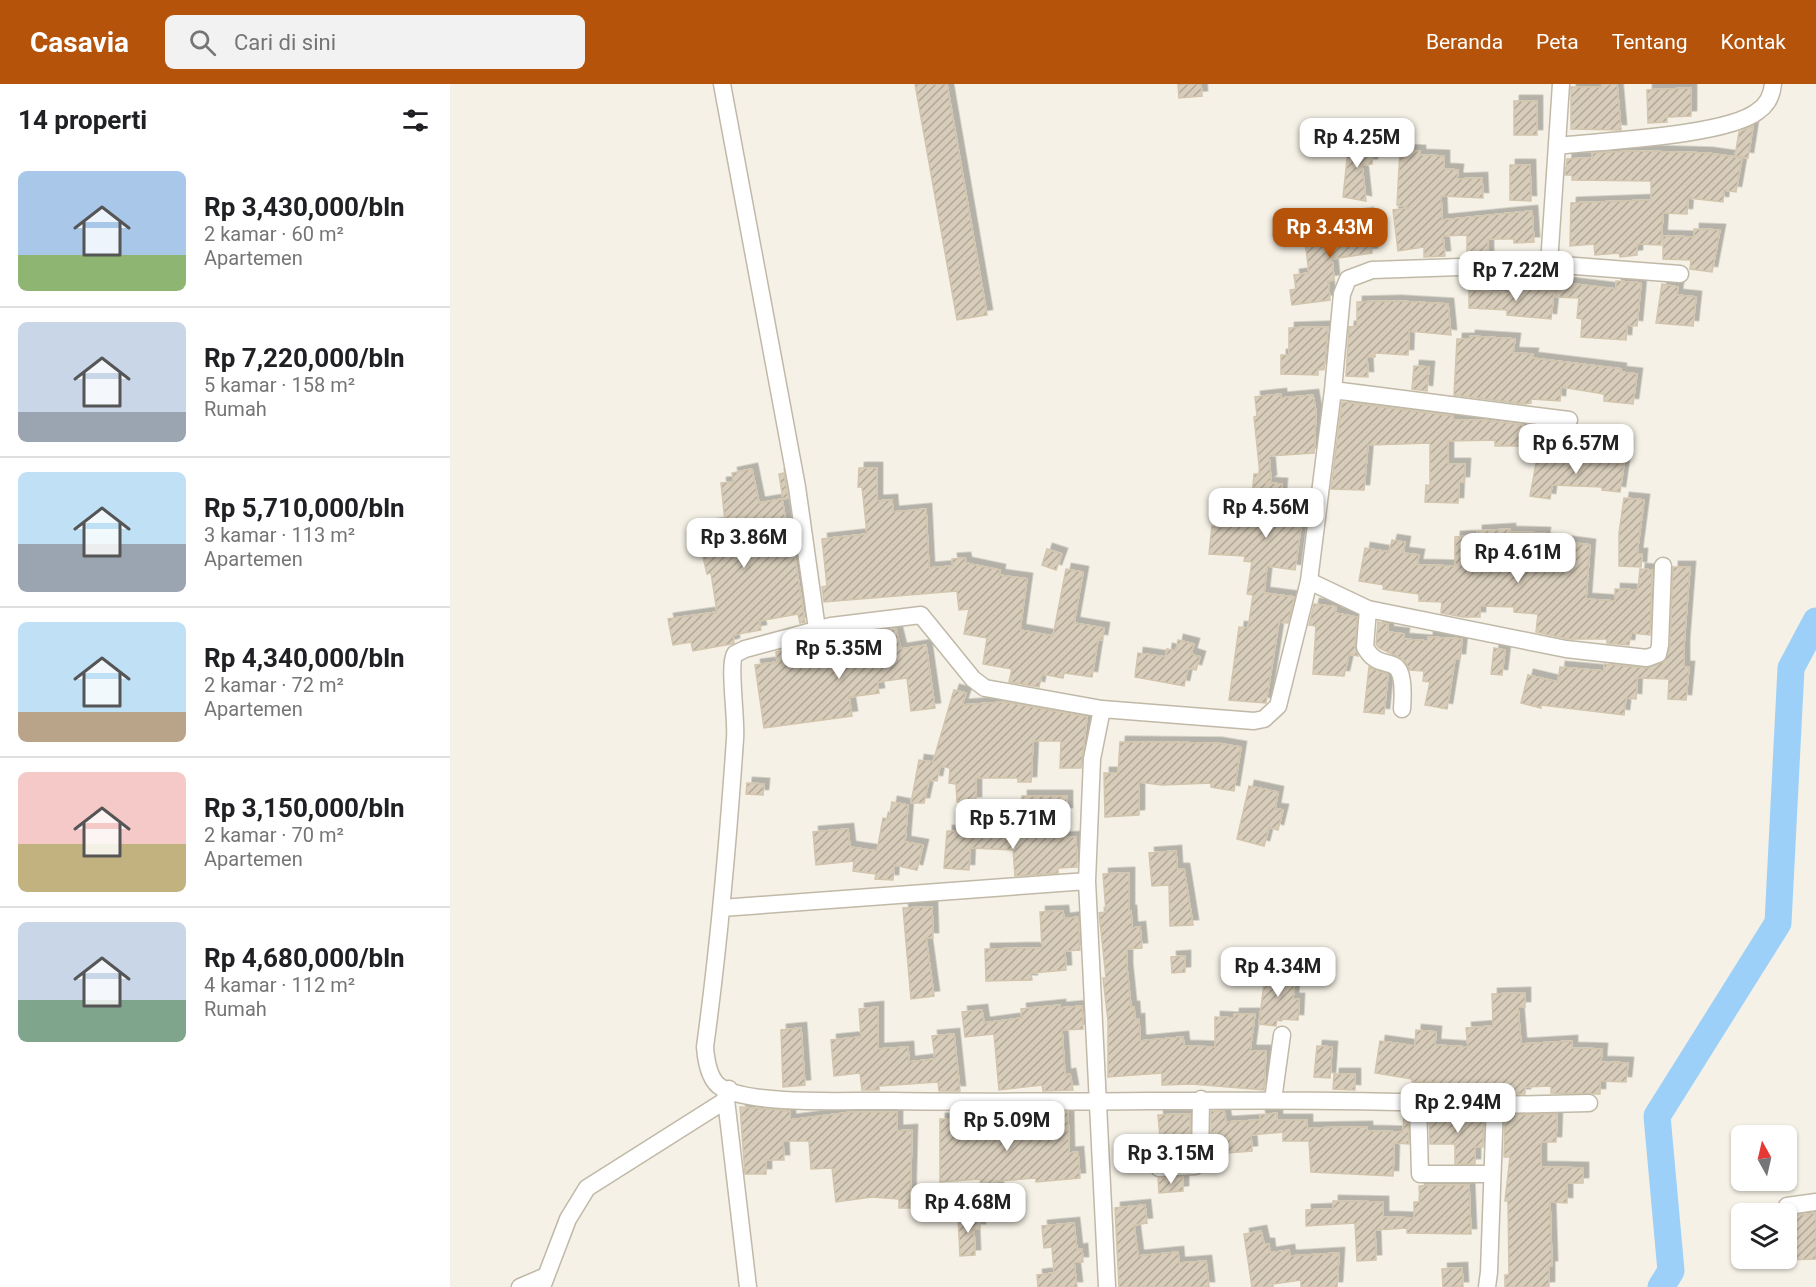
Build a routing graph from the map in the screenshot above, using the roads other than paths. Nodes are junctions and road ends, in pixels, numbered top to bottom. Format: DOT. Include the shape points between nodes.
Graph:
graph roads {
  1 [pos="722,84"];
  2 [pos="1561,84"];
  3 [pos="1773,84"];
  4 [pos="1557,146"];
  5 [pos="1549,264"];
  6 [pos="1680,274"];
  7 [pos="1333,390"];
  8 [pos="1569,420"];
  9 [pos="1663,566"];
  10 [pos="1309,581"];
  11 [pos="1368,609"];
  12 [pos="817,629"];
  13 [pos="1102,709"];
  14 [pos="1402,709"];
  15 [pos="1087,881"];
  16 [pos="722,908"];
  17 [pos="1282,1035"];
  18 [pos="727,1093"];
  19 [pos="1202,1099"];
  20 [pos="1097,1100"];
  21 [pos="1273,1100"];
  22 [pos="1418,1102"];
  23 [pos="1589,1103"];
  24 [pos="1495,1105"];
  25 [pos="1159,1168"];
  26 [pos="1491,1174"];
  27 [pos="1816,1202"];
  28 [pos="1797,1205"];
  29 [pos="544,1282"];
  30 [pos="520,1287"];
  31 [pos="748,1287"];
  32 [pos="1107,1287"];
  33 [pos="1487,1287"];
  1 -- 12 [label="street" via="797,488"];
  2 -- 4 [label="street"];
  3 -- 4 [label="street" via="1768,101 1759,111 1723,126"];
  4 -- 5 [label="street"];
  5 -- 6 [label="street"];
  5 -- 7 [label="street" via="1372,270 1348,279 1342,294"];
  7 -- 8 [label="street"];
  7 -- 10 [label="street"];
  9 -- 11 [label="street" via="1660,645 1654,658 1566,649"];
  10 -- 11 [label="street"];
  10 -- 13 [label="street" via="1282,695 1278,706 1264,719 1241,721"];
  11 -- 14 [label="street" via="1365,647 1402,674"];
  12 -- 13 [label="street" via="921,615 985,688"];
  12 -- 16 [label="street" via="745,649 732,657 737,722"];
  13 -- 15 [label="street" via="1092,759"];
  15 -- 16 [label="street"];
  15 -- 20 [label="street"];
  16 -- 18 [label="street" via="705,1047 710,1072"];
  17 -- 21 [label="street"];
  18 -- 20 [label="street" via="764,1099"];
  18 -- 29 [label="street" via="587,1188 568,1219"];
  18 -- 31 [label="street"];
  19 -- 20 [label="street"];
  19 -- 21 [label="street"];
  19 -- 25 [label="street" via="1198,1164"];
  20 -- 32 [label="street"];
  21 -- 22 [label="street"];
  22 -- 24 [label="street"];
  22 -- 26 [label="street" via="1420,1174"];
  23 -- 24 [label="street"];
  24 -- 26 [label="street"];
  26 -- 33 [label="street"];
  27 -- 28 [label="street"];
  29 -- 30 [label="street"];
}
